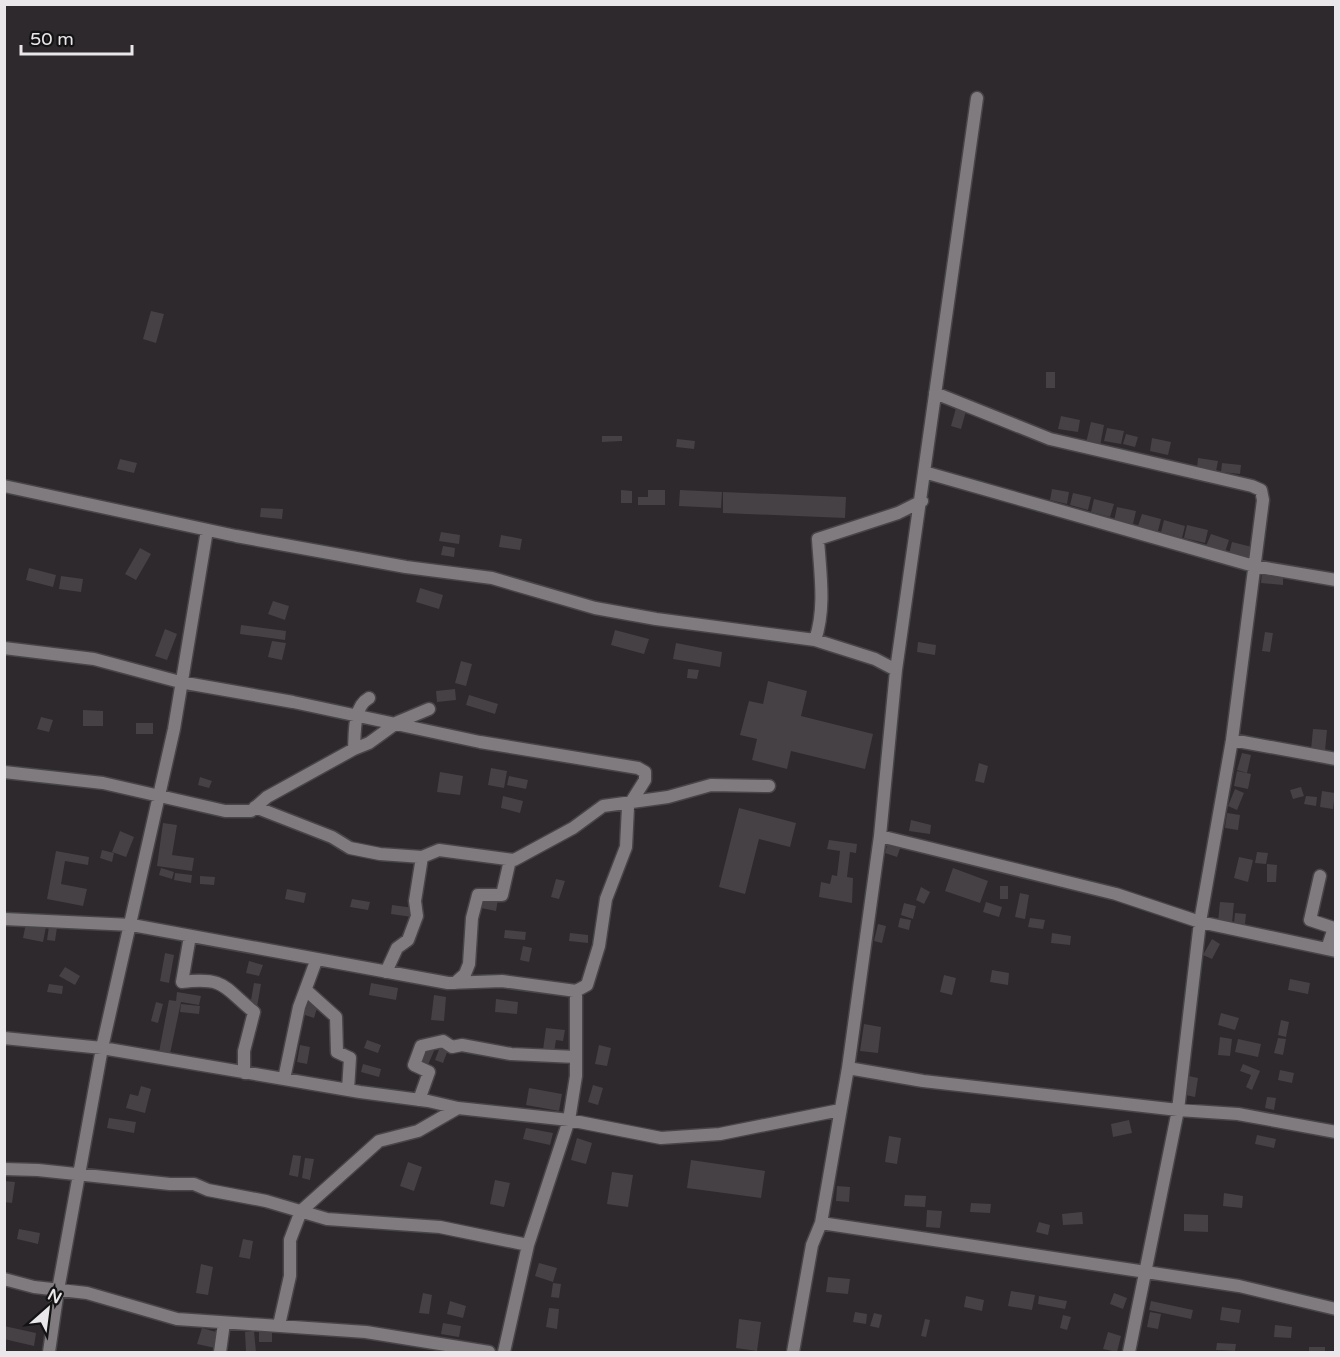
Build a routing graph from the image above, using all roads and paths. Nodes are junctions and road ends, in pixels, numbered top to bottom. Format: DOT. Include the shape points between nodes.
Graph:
graph roads {
  1 [pos="977,98"];
  2 [pos="935,393"];
  3 [pos="924,472"];
  4 [pos="4,486"];
  5 [pos="922,501"];
  6 [pos="207,530"];
  7 [pos="1254,566"];
  8 [pos="1335,580"];
  9 [pos="815,640"];
  10 [pos="4,648"];
  11 [pos="896,670"];
  12 [pos="180,682"];
  13 [pos="369,698"];
  14 [pos="429,710"];
  15 [pos="356,717"];
  16 [pos="394,724"];
  17 [pos="1232,740"];
  18 [pos="354,749"];
  19 [pos="1335,759"];
  20 [pos="4,772"];
  21 [pos="769,786"];
  22 [pos="159,795"];
  23 [pos="630,804"];
  24 [pos="255,807"];
  25 [pos="880,836"];
  26 [pos="422,856"];
  27 [pos="510,860"];
  28 [pos="1320,876"];
  29 [pos="4,919"];
  30 [pos="1200,922"];
  31 [pos="132,925"];
  32 [pos="190,936"];
  33 [pos="1331,950"];
  34 [pos="316,961"];
  35 [pos="386,972"];
  36 [pos="455,983"];
  37 [pos="307,991"];
  38 [pos="576,991"];
  39 [pos="4,1038"];
  40 [pos="102,1048"];
  41 [pos="576,1057"];
  42 [pos="848,1068"];
  43 [pos="244,1073"];
  44 [pos="284,1079"];
  45 [pos="348,1090"];
  46 [pos="418,1100"];
  47 [pos="458,1108"];
  48 [pos="840,1110"];
  49 [pos="1178,1110"];
  50 [pos="569,1120"];
  51 [pos="1335,1132"];
  52 [pos="4,1169"];
  53 [pos="78,1175"];
  54 [pos="301,1211"];
  55 [pos="821,1223"];
  56 [pos="528,1245"];
  57 [pos="1144,1272"];
  58 [pos="4,1280"];
  59 [pos="58,1290"];
  60 [pos="1335,1309"];
  61 [pos="224,1323"];
  62 [pos="279,1325"];
  63 [pos="49,1353"];
  64 [pos="220,1353"];
  65 [pos="489,1353"];
  66 [pos="504,1353"];
  67 [pos="793,1353"];
  68 [pos="1129,1353"];
  1 -- 2 [label="street"];
  2 -- 3 [label="street"];
  2 -- 7 [label="street" via="1050,439 1261,490"];
  3 -- 5 [label="street"];
  3 -- 7 [label="street"];
  4 -- 6 [label="street"];
  5 -- 9 [label="street" via="898,513 818,539 821,594 820,627"];
  5 -- 11 [label="street"];
  6 -- 9 [label="street" via="406,567 492,578 595,608"];
  6 -- 12 [label="street"];
  7 -- 8 [label="street"];
  7 -- 17 [label="street"];
  9 -- 11 [label="street" via="875,659"];
  10 -- 12 [label="street" via="94,659"];
  11 -- 25 [label="street"];
  12 -- 15 [label="street"];
  12 -- 22 [label="street"];
  13 -- 15 [label="street" via="363,701"];
  14 -- 16 [label="street"];
  15 -- 16 [label="street"];
  15 -- 18 [label="street"];
  16 -- 18 [label="street"];
  16 -- 23 [label="street" via="638,768 645,772 645,780"];
  17 -- 19 [label="street"];
  17 -- 30 [label="street"];
  18 -- 24 [label="street"];
  20 -- 22 [label="street" via="103,783"];
  21 -- 23 [label="street" via="711,784"];
  22 -- 24 [label="street" via="225,811 252,811"];
  22 -- 31 [label="street"];
  23 -- 27 [label="street" via="603,806 573,828"];
  23 -- 38 [label="street" via="626,847 606,899 599,946 587,985"];
  24 -- 26 [label="street" via="302,824 350,848"];
  25 -- 30 [label="street" via="1116,894"];
  25 -- 42 [label="street"];
  26 -- 27 [label="street" via="439,850"];
  26 -- 35 [label="street" via="415,901 417,916 408,940 397,948"];
  27 -- 36 [label="street" via="502,895 478,895 469,964"];
  28 -- 33 [label="street" via="1310,920 1334,928"];
  29 -- 31 [label="street"];
  30 -- 33 [label="street"];
  30 -- 49 [label="street"];
  31 -- 32 [label="street"];
  31 -- 40 [label="street"];
  32 -- 34 [label="street"];
  32 -- 43 [label="street" via="182,982 208,979 228,987 254,1012 244,1051"];
  34 -- 35 [label="street"];
  34 -- 37 [label="street"];
  35 -- 36 [label="street"];
  36 -- 38 [label="street" via="502,981"];
  37 -- 44 [label="street" via="299,1007"];
  37 -- 45 [label="street" via="336,1017 337,1052 350,1058"];
  38 -- 41 [label="street"];
  39 -- 40 [label="street"];
  40 -- 43 [label="street"];
  40 -- 53 [label="street"];
  41 -- 46 [label="street" via="452,1047 443,1041 421,1046 414,1065 429,1072"];
  41 -- 50 [label="street"];
  42 -- 48 [label="street"];
  42 -- 49 [label="street" via="924,1081"];
  43 -- 44 [label="street"];
  44 -- 45 [label="street"];
  45 -- 46 [label="street"];
  46 -- 47 [label="street"];
  47 -- 50 [label="street"];
  47 -- 54 [label="street" via="418,1131 379,1141"];
  48 -- 50 [label="street" via="720,1134 661,1138"];
  48 -- 55 [label="street"];
  49 -- 51 [label="street" via="1238,1114"];
  49 -- 57 [label="street"];
  50 -- 56 [label="street"];
  52 -- 53 [label="street"];
  53 -- 54 [label="street" via="195,1184"];
  53 -- 59 [label="street"];
  54 -- 56 [label="street" via="327,1219 440,1227"];
  54 -- 62 [label="street" via="290,1240 290,1276"];
  55 -- 57 [label="street"];
  55 -- 67 [label="street" via="812,1245"];
  56 -- 66 [label="street"];
  57 -- 60 [label="street" via="1239,1286"];
  57 -- 68 [label="street"];
  58 -- 59 [label="street"];
  59 -- 61 [label="street" via="87,1293 177,1319"];
  59 -- 63 [label="street"];
  61 -- 62 [label="street"];
  61 -- 64 [label="street"];
  62 -- 65 [label="street" via="366,1332"];
}
